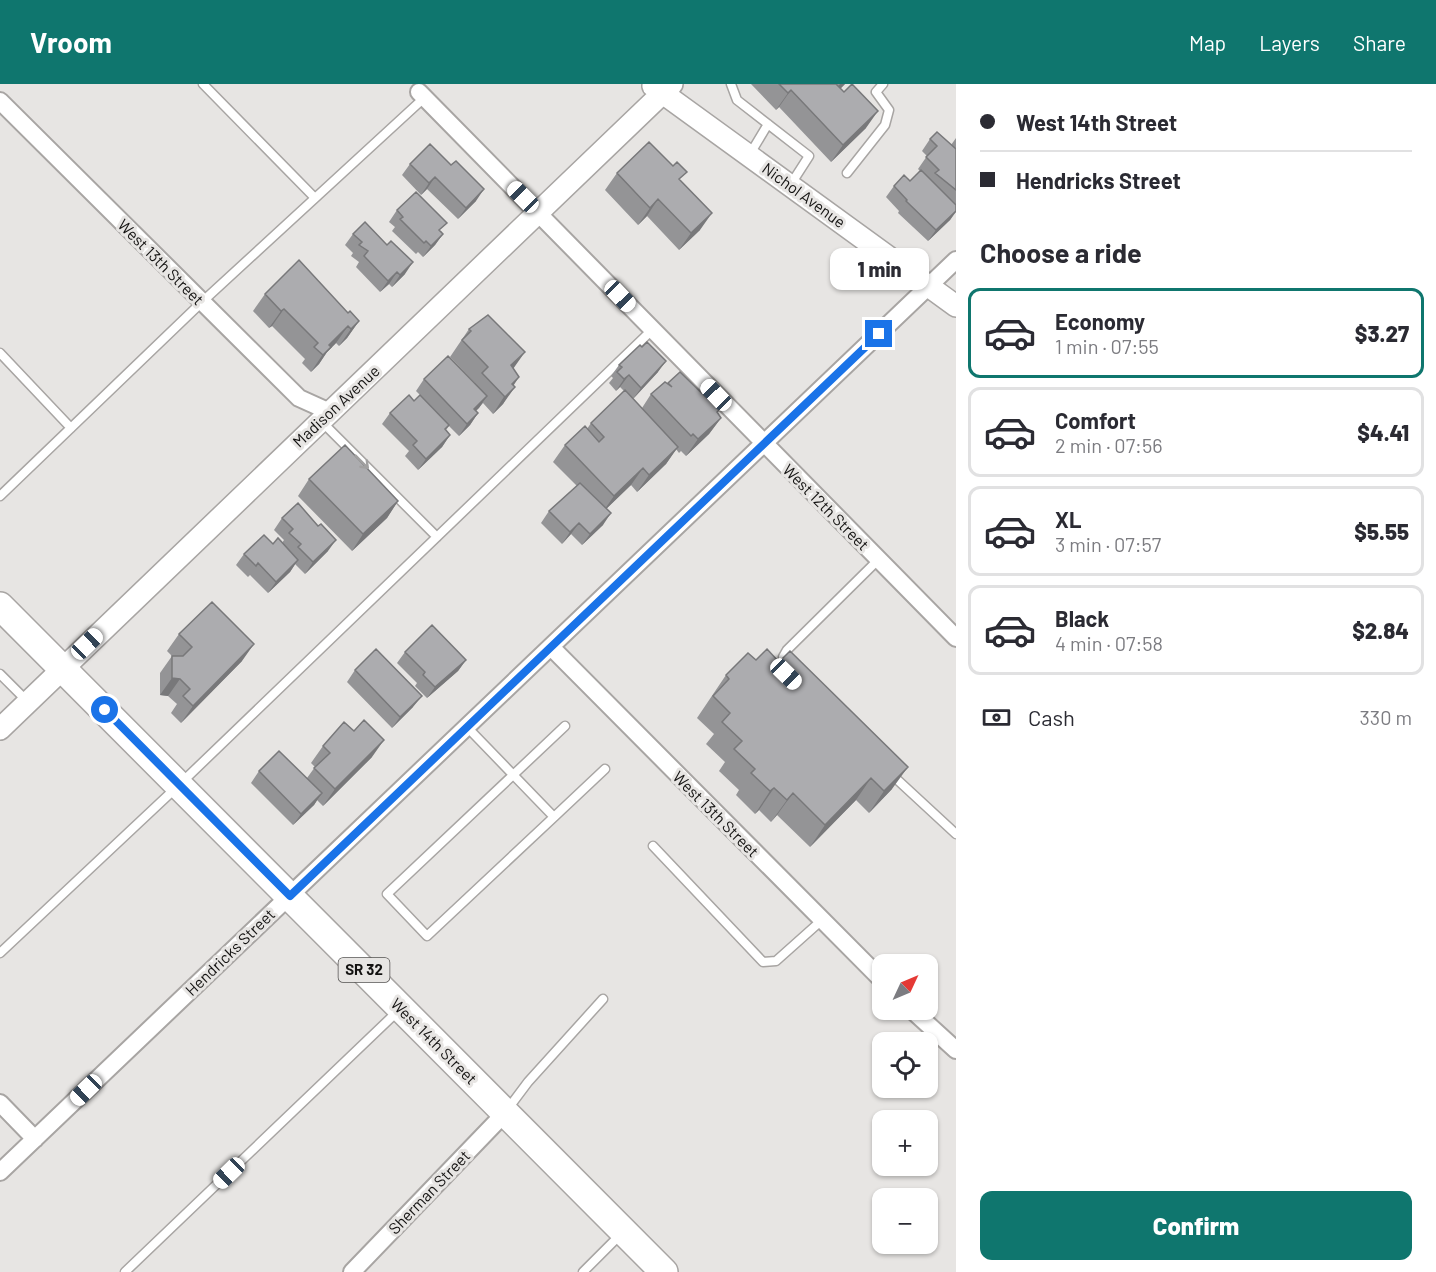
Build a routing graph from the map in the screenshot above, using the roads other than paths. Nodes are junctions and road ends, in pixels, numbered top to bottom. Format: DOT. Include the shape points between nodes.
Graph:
graph roads {
  1 [pos="203,84"];
  2 [pos="731,84"];
  3 [pos="883,84"];
  4 [pos="662,87"];
  5 [pos="422,95"];
  6 [pos="0,101"];
  7 [pos="768,124"];
  8 [pos="749,155"];
  9 [pos="848,173"];
  10 [pos="790,185"];
  11 [pos="315,198"];
  12 [pos="540,213"];
  13 [pos="956,260"];
  14 [pos="929,286"];
  15 [pos="202,302"];
  16 [pos="956,306"];
  17 [pos="652,330"];
  18 [pos="0,353"];
  19 [pos="325,416"];
  20 [pos="71,428"];
  21 [pos="763,444"];
  22 [pos="0,496"];
  23 [pos="437,537"];
  24 [pos="878,560"];
  25 [pos="0,606"];
  26 [pos="956,638"];
  27 [pos="551,647"];
  28 [pos="63,667"];
  29 [pos="0,674"];
  30 [pos="786,674"];
  31 [pos="28,701"];
  32 [pos="565,726"];
  33 [pos="467,727"];
  34 [pos="0,729"];
  35 [pos="883,766"];
  36 [pos="605,769"];
  37 [pos="513,775"];
  38 [pos="179,785"];
  39 [pos="554,817"];
  40 [pos="956,834"];
  41 [pos="652,846"];
  42 [pos="290,896"];
  43 [pos="822,920"];
  44 [pos="0,953"];
  45 [pos="872,970"];
  46 [pos="603,999"];
  47 [pos="402,1008"];
  48 [pos="923,1020"];
  49 [pos="956,1050"];
  50 [pos="0,1103"];
  51 [pos="506,1113"];
  52 [pos="35,1138"];
  53 [pos="0,1172"];
  54 [pos="624,1231"];
  55 [pos="125,1272"];
  56 [pos="352,1272"];
  57 [pos="583,1272"];
  58 [pos="664,1272"];
  1 -- 11 [label="lane"];
  2 -- 7 [label="lane" via="737,100"];
  3 -- 9 [label="lane" via="876,92 889,110 885,125"];
  4 -- 8 [label="street, Nichol Avenue"];
  4 -- 12 [label="street, Madison Avenue"];
  5 -- 11 [label="lane"];
  5 -- 12 [label="street, West 12th Street"];
  6 -- 15 [label="street, West 13th Street"];
  7 -- 8 [label="lane"];
  7 -- 10 [label="lane" via="808,156"];
  8 -- 10 [label="street, Nichol Avenue"];
  10 -- 14 [label="street, Nichol Avenue"];
  11 -- 15 [label="lane"];
  12 -- 17 [label="street, West 12th Street"];
  12 -- 19 [label="street, Madison Avenue"];
  13 -- 14 [label="street, Hendricks Street"];
  14 -- 16 [label="street, Nichol Avenue"];
  14 -- 21 [label="street, Hendricks Street"];
  15 -- 19 [label="street, West 13th Street" via="299,398"];
  15 -- 20 [label="lane"];
  17 -- 21 [label="street, West 12th Street"];
  17 -- 23 [label="lane"];
  18 -- 20 [label="lane"];
  19 -- 23 [label="lane, one-way"];
  19 -- 28 [label="street, Madison Avenue"];
  20 -- 22 [label="lane"];
  21 -- 24 [label="street, West 12th Street"];
  21 -- 27 [label="street, Hendricks Street"];
  23 -- 38 [label="lane"];
  24 -- 26 [label="street, West 12th Street"];
  24 -- 30 [label="lane" via="787,650 783,657"];
  25 -- 28 [label="main road, West 14th Street / SR 32"];
  27 -- 33 [label="street, Hendricks Street"];
  27 -- 43 [label="street, West 13th Street"];
  28 -- 31 [label="street, Madison Avenue"];
  28 -- 38 [label="main road, West 14th Street / SR 32"];
  29 -- 31 [label="lane"];
  31 -- 34 [label="street, Madison Avenue"];
  32 -- 37 [label="lane"];
  33 -- 37 [label="lane"];
  33 -- 42 [label="street, Hendricks Street"];
  35 -- 40 [label="lane"];
  36 -- 39 [label="lane"];
  37 -- 39 [label="lane"];
  37 -- 39 [label="lane" via="387,894 426,936"];
  38 -- 42 [label="main road, West 14th Street / SR 32"];
  38 -- 44 [label="lane"];
  41 -- 43 [label="lane" via="763,962 776,961"];
  42 -- 47 [label="main road, West 14th Street / SR 32"];
  42 -- 52 [label="street, Hendricks Street"];
  43 -- 45 [label="street, West 13th Street"];
  46 -- 51 [label="lane" via="528,1082"];
  47 -- 51 [label="main road, West 14th Street / SR 32"];
  47 -- 55 [label="lane"];
  48 -- 49 [label="street"];
  50 -- 52 [label="street"];
  51 -- 54 [label="main road, West 14th Street / SR 32"];
  51 -- 56 [label="street, Sherman Street"];
  52 -- 53 [label="street, Hendricks Street"];
  54 -- 57 [label="lane"];
  54 -- 58 [label="main road, West 14th Street / SR 32"];
}
